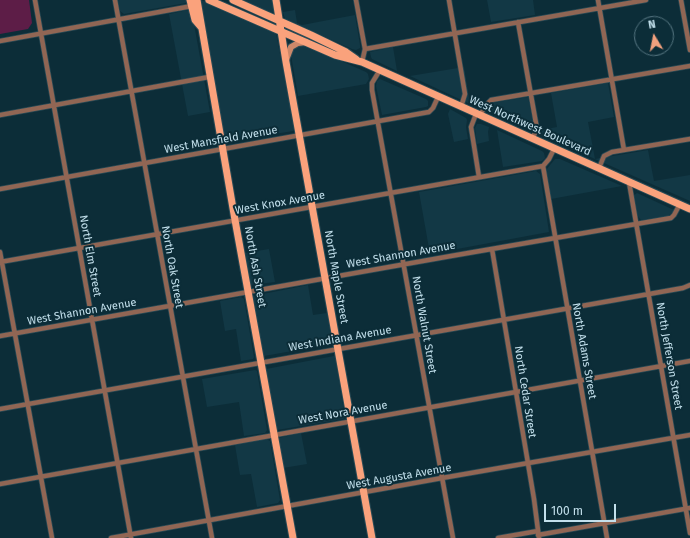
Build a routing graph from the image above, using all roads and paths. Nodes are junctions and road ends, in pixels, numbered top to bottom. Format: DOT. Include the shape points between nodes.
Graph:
graph roads {
  1 [pos="35,0"];
  2 [pos="115,0"];
  3 [pos="197,0"];
  4 [pos="209,0"];
  5 [pos="233,0"];
  6 [pos="276,0"];
  7 [pos="356,0"];
  8 [pos="449,0"];
  9 [pos="598,0"];
  10 [pos="646,0"];
  11 [pos="681,0"];
  12 [pos="191,3"];
  13 [pos="599,8"];
  14 [pos="119,19"];
  15 [pos="279,21"];
  16 [pos="518,22"];
  17 [pos="201,28"];
  18 [pos="281,31"];
  19 [pos="41,33"];
  20 [pos="454,33"];
  21 [pos="0,41"];
  22 [pos="306,42"];
  23 [pos="365,49"];
  24 [pos="690,50"];
  25 [pos="286,62"];
  26 [pos="362,62"];
  27 [pos="690,66"];
  28 [pos="380,70"];
  29 [pos="210,77"];
  30 [pos="612,79"];
  31 [pos="131,91"];
  32 [pos="530,93"];
  33 [pos="438,97"];
  34 [pos="54,105"];
  35 [pos="461,107"];
  36 [pos="0,115"];
  37 [pos="478,115"];
  38 [pos="378,120"];
  39 [pos="300,135"];
  40 [pos="532,139"];
  41 [pos="690,139"];
  42 [pos="222,148"];
  43 [pos="554,149"];
  44 [pos="624,150"];
  45 [pos="144,163"];
  46 [pos="543,166"];
  47 [pos="599,168"];
  48 [pos="67,177"];
  49 [pos="479,177"];
  50 [pos="629,182"];
  51 [pos="0,189"];
  52 [pos="391,192"];
  53 [pos="680,204"];
  54 [pos="312,206"];
  55 [pos="690,209"];
  56 [pos="235,220"];
  57 [pos="636,224"];
  58 [pos="157,234"];
  59 [pos="555,238"];
  60 [pos="79,248"];
  61 [pos="492,249"];
  62 [pos="0,252"];
  63 [pos="1,262"];
  64 [pos="404,264"];
  65 [pos="325,278"];
  66 [pos="690,287"];
  67 [pos="248,292"];
  68 [pos="649,294"];
  69 [pos="170,305"];
  70 [pos="567,308"];
  71 [pos="504,319"];
  72 [pos="92,320"];
  73 [pos="14,334"];
  74 [pos="416,335"];
  75 [pos="0,336"];
  76 [pos="338,349"];
  77 [pos="690,361"];
  78 [pos="261,363"];
  79 [pos="662,366"];
  80 [pos="183,377"];
  81 [pos="580,380"];
  82 [pos="105,391"];
  83 [pos="516,392"];
  84 [pos="27,405"];
  85 [pos="429,407"];
  86 [pos="0,410"];
  87 [pos="351,421"];
  88 [pos="274,434"];
  89 [pos="690,435"];
  90 [pos="674,438"];
  91 [pos="196,449"];
  92 [pos="592,452"];
  93 [pos="118,463"];
  94 [pos="528,463"];
  95 [pos="41,477"];
  96 [pos="442,478"];
  97 [pos="0,484"];
  98 [pos="364,493"];
  99 [pos="287,507"];
  100 [pos="688,509"];
  101 [pos="209,520"];
  102 [pos="605,523"];
  103 [pos="690,533"];
  104 [pos="538,535"];
  105 [pos="131,536"];
  106 [pos="52,538"];
  107 [pos="111,538"];
  108 [pos="212,538"];
  109 [pos="293,538"];
  110 [pos="372,538"];
  111 [pos="453,538"];
  112 [pos="498,538"];
  113 [pos="607,538"];
  1 -- 19 [label="street, North Elm Street"];
  2 -- 14 [label="street, North Oak Street"];
  3 -- 17 [label="main road, North Ash Street"];
  4 -- 18 [label="main road"];
  5 -- 15 [label="main road"];
  6 -- 15 [label="main road, North Maple Street"];
  7 -- 23 [label="street"];
  8 -- 20 [label="street"];
  9 -- 13 [label="street"];
  10 -- 13 [label="street"];
  11 -- 24 [label="street"];
  12 -- 14 [label="street"];
  12 -- 17 [label="main road" via="195,20"];
  13 -- 16 [label="street"];
  13 -- 30 [label="street"];
  14 -- 19 [label="street"];
  14 -- 31 [label="street, North Oak Street"];
  15 -- 18 [label="main road, North Maple Street"];
  15 -- 26 [label="main road"];
  16 -- 20 [label="street"];
  16 -- 32 [label="street"];
  17 -- 29 [label="main road, North Ash Street"];
  18 -- 22 [label="main road"];
  18 -- 25 [label="main road, North Maple Street"];
  19 -- 21 [label="street"];
  19 -- 34 [label="street, North Elm Street"];
  20 -- 23 [label="street"];
  20 -- 35 [label="street" via="465,94"];
  22 -- 25 [label="main road" via="292,47"];
  22 -- 26 [label="main road" via="335,55"];
  23 -- 26 [label="street"];
  25 -- 39 [label="main road, North Maple Street"];
  26 -- 28 [label="main road, West Northwest Boulevard"];
  27 -- 30 [label="street"];
  28 -- 33 [label="main road, West Northwest Boulevard"];
  28 -- 38 [label="street, North Walnut Street" via="372,85"];
  29 -- 31 [label="street"];
  29 -- 42 [label="main road, North Ash Street"];
  30 -- 32 [label="street"];
  30 -- 44 [label="street"];
  31 -- 34 [label="street"];
  31 -- 45 [label="street, North Oak Street"];
  32 -- 37 [label="street" via="491,100"];
  32 -- 40 [label="street" via="538,129"];
  33 -- 35 [label="main road, West Northwest Boulevard"];
  33 -- 38 [label="street, West Mansfield Avenue" via="429,112"];
  34 -- 36 [label="street"];
  34 -- 48 [label="street, North Elm Street"];
  35 -- 37 [label="main road, West Northwest Boulevard"];
  37 -- 40 [label="main road, West Northwest Boulevard"];
  37 -- 49 [label="street" via="471,127"];
  38 -- 39 [label="street, West Mansfield Avenue"];
  38 -- 52 [label="street, North Walnut Street"];
  39 -- 42 [label="street, West Mansfield Avenue"];
  39 -- 54 [label="main road, North Maple Street"];
  40 -- 43 [label="main road, West Northwest Boulevard"];
  41 -- 44 [label="street"];
  42 -- 45 [label="street, West Mansfield Avenue"];
  42 -- 56 [label="main road, North Ash Street"];
  43 -- 46 [label="street"];
  43 -- 47 [label="main road, West Northwest Boulevard"];
  44 -- 47 [label="street" via="604,156"];
  45 -- 48 [label="street, West Mansfield Avenue"];
  45 -- 58 [label="street, North Oak Street"];
  46 -- 49 [label="street, West Knox Avenue"];
  46 -- 59 [label="street, North Adams Street"];
  47 -- 50 [label="main road, West Northwest Boulevard"];
  48 -- 51 [label="street, West Mansfield Avenue"];
  48 -- 60 [label="street, North Elm Street"];
  49 -- 52 [label="street, West Knox Avenue"];
  50 -- 53 [label="main road, West Northwest Boulevard"];
  50 -- 57 [label="street, North Jefferson Street"];
  52 -- 54 [label="street, West Knox Avenue"];
  52 -- 64 [label="street, North Walnut Street"];
  53 -- 55 [label="main road, West Northwest Boulevard"];
  53 -- 57 [label="street, West Shannon Avenue" via="671,218"];
  54 -- 56 [label="street, West Knox Avenue"];
  54 -- 65 [label="main road, North Maple Street"];
  56 -- 58 [label="street, West Knox Avenue"];
  56 -- 67 [label="main road, North Ash Street"];
  57 -- 59 [label="street, West Shannon Avenue"];
  57 -- 68 [label="street, North Jefferson Street"];
  58 -- 60 [label="street, West Knox Avenue"];
  58 -- 69 [label="street, North Oak Street"];
  59 -- 61 [label="street, West Shannon Avenue"];
  59 -- 70 [label="street, North Adams Street"];
  60 -- 63 [label="street, West Knox Avenue"];
  60 -- 72 [label="street, North Elm Street"];
  61 -- 64 [label="street, West Shannon Avenue"];
  61 -- 71 [label="street, North Cedar Street"];
  62 -- 63 [label="street"];
  63 -- 73 [label="street"];
  64 -- 65 [label="street, West Shannon Avenue"];
  64 -- 74 [label="street, North Walnut Street"];
  65 -- 67 [label="street, West Shannon Avenue"];
  65 -- 76 [label="main road, North Maple Street"];
  66 -- 68 [label="street, West Indiana Avenue"];
  67 -- 69 [label="street, West Shannon Avenue"];
  67 -- 78 [label="main road, North Ash Street"];
  68 -- 70 [label="street, West Indiana Avenue"];
  68 -- 79 [label="street, North Jefferson Street"];
  69 -- 72 [label="street, West Shannon Avenue"];
  69 -- 80 [label="street, North Oak Street"];
  70 -- 71 [label="street, West Indiana Avenue"];
  70 -- 81 [label="street, North Adams Street"];
  71 -- 74 [label="street, West Indiana Avenue"];
  71 -- 83 [label="street, North Cedar Street"];
  72 -- 73 [label="street, West Shannon Avenue"];
  72 -- 82 [label="street, North Elm Street"];
  73 -- 75 [label="street, West Shannon Avenue"];
  73 -- 84 [label="street"];
  74 -- 76 [label="street, West Indiana Avenue"];
  74 -- 85 [label="street, North Walnut Street"];
  76 -- 78 [label="street, West Indiana Avenue"];
  76 -- 87 [label="main road, North Maple Street"];
  77 -- 79 [label="street, West Nora Avenue"];
  78 -- 80 [label="street, West Indiana Avenue"];
  78 -- 88 [label="main road, North Ash Street"];
  79 -- 81 [label="street, West Nora Avenue"];
  79 -- 90 [label="street, North Jefferson Street"];
  80 -- 82 [label="street, West Indiana Avenue"];
  80 -- 91 [label="street, North Oak Street"];
  81 -- 83 [label="street, West Nora Avenue"];
  81 -- 92 [label="street, North Adams Street"];
  82 -- 84 [label="street, West Indiana Avenue"];
  82 -- 93 [label="street, North Elm Street"];
  83 -- 85 [label="street, West Nora Avenue"];
  83 -- 94 [label="street, North Cedar Street"];
  84 -- 86 [label="street, West Indiana Avenue"];
  84 -- 95 [label="street"];
  85 -- 87 [label="street, West Nora Avenue"];
  85 -- 96 [label="street, North Walnut Street"];
  87 -- 88 [label="street, West Nora Avenue"];
  87 -- 98 [label="main road, North Maple Street"];
  88 -- 91 [label="street, West Nora Avenue"];
  88 -- 99 [label="main road, North Ash Street"];
  89 -- 90 [label="street, West Augusta Avenue"];
  90 -- 92 [label="street, West Augusta Avenue"];
  90 -- 100 [label="street, North Jefferson Street"];
  91 -- 93 [label="street, West Nora Avenue"];
  91 -- 101 [label="street, North Oak Street"];
  92 -- 94 [label="street, West Augusta Avenue"];
  92 -- 102 [label="street, North Adams Street"];
  93 -- 95 [label="street, West Nora Avenue"];
  93 -- 105 [label="street, North Elm Street"];
  94 -- 96 [label="street, West Augusta Avenue"];
  94 -- 104 [label="street, North Cedar Street"];
  95 -- 97 [label="street, West Nora Avenue"];
  95 -- 106 [label="street"];
  96 -- 98 [label="street, West Augusta Avenue"];
  96 -- 111 [label="street, North Walnut Street"];
  98 -- 99 [label="street, West Augusta Avenue"];
  98 -- 110 [label="main road, North Maple Street"];
  99 -- 101 [label="street, West Augusta Avenue"];
  99 -- 109 [label="main road, North Ash Street"];
  100 -- 102 [label="street"];
  100 -- 103 [label="street, North Jefferson Street"];
  101 -- 105 [label="street, West Augusta Avenue"];
  101 -- 108 [label="street, North Oak Street"];
  102 -- 104 [label="street"];
  102 -- 113 [label="street, North Adams Street"];
  104 -- 112 [label="street"];
  105 -- 107 [label="street, West Augusta Avenue"];
}
